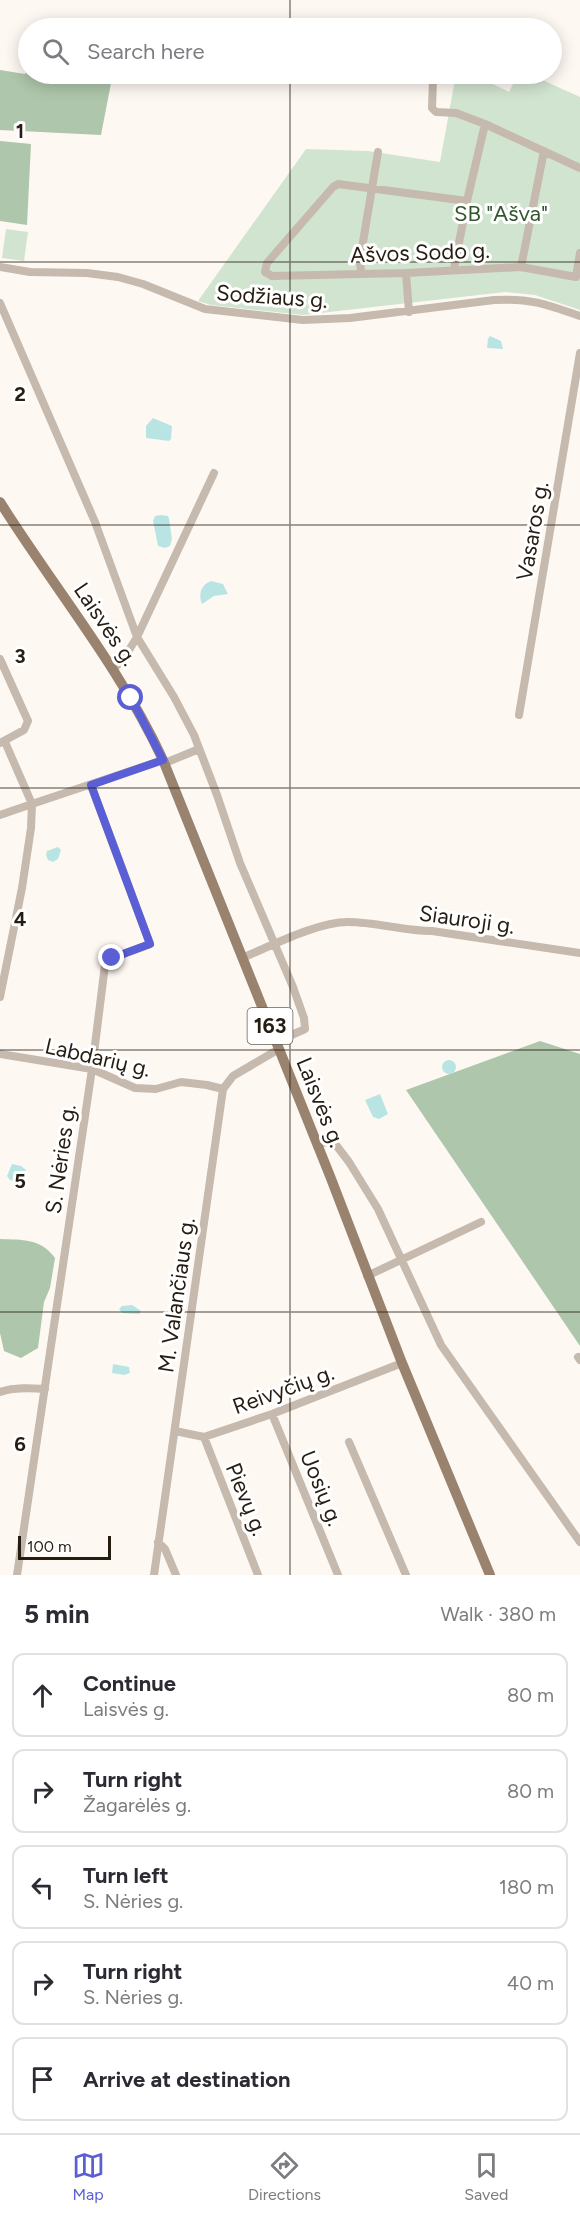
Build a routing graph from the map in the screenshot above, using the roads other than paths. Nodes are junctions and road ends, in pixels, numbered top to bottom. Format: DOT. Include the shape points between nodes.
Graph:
graph roads {
  1 [pos="433,84"];
  2 [pos="485,124"];
  3 [pos="544,151"];
  4 [pos="378,152"];
  5 [pos="580,168"];
  6 [pos="372,188"];
  7 [pos="467,201"];
  8 [pos="580,253"];
  9 [pos="0,267"];
  10 [pos="521,267"];
  11 [pos="454,269"];
  12 [pos="361,273"];
  13 [pos="406,273"];
  14 [pos="0,303"];
  15 [pos="409,312"];
  16 [pos="580,316"];
  17 [pos="580,353"];
  18 [pos="214,473"];
  19 [pos="0,502"];
  20 [pos="137,637"];
  21 [pos="0,659"];
  22 [pos="113,669"];
  23 [pos="519,715"];
  24 [pos="3,742"];
  25 [pos="199,749"];
  26 [pos="164,761"];
  27 [pos="91,785"];
  28 [pos="32,804"];
  29 [pos="0,815"];
  30 [pos="274,944"];
  31 [pos="580,953"];
  32 [pos="242,958"];
  33 [pos="0,997"];
  34 [pos="278,1045"];
  35 [pos="0,1054"];
  36 [pos="92,1069"];
  37 [pos="223,1089"];
  38 [pos="317,1146"];
  39 [pos="481,1222"];
  40 [pos="401,1262"];
  41 [pos="367,1276"];
  42 [pos="402,1363"];
  43 [pos="45,1389"];
  44 [pos="0,1392"];
  45 [pos="272,1414"];
  46 [pos="175,1431"];
  47 [pos="204,1437"];
  48 [pos="349,1442"];
  49 [pos="158,1542"];
  50 [pos="580,1542"];
  51 [pos="17,1575"];
  52 [pos="154,1575"];
  53 [pos="176,1575"];
  54 [pos="258,1575"];
  55 [pos="338,1575"];
  56 [pos="406,1575"];
  57 [pos="490,1575"];
  1 -- 2 [label="street" via="432,108 436,112 456,113"];
  2 -- 3 [label="street"];
  2 -- 7 [label="street"];
  3 -- 5 [label="street"];
  3 -- 10 [label="street"];
  4 -- 6 [label="street"];
  6 -- 7 [label="street"];
  6 -- 12 [label="street"];
  6 -- 12 [label="street, Ašvos Sodo g." via="345,183 333,187 267,263 265,272 272,276"];
  7 -- 11 [label="street"];
  8 -- 10 [label="street, Ašvos Sodo g." via="576,277"];
  9 -- 15 [label="street, Sodžiaus g." via="118,277 204,309 252,316 303,321"];
  10 -- 11 [label="street, Ašvos Sodo g."];
  11 -- 13 [label="street, Ašvos Sodo g."];
  12 -- 13 [label="street, Ašvos Sodo g."];
  13 -- 15 [label="street"];
  14 -- 20 [label="street" via="95,522"];
  15 -- 16 [label="street, Sodžiaus g." via="517,299 537,301"];
  17 -- 23 [label="street, Vasaros g."];
  18 -- 20 [label="street"];
  19 -- 22 [label="main road, Laisvės g. / 163"];
  20 -- 22 [label="street"];
  20 -- 25 [label="street" via="174,697"];
  21 -- 24 [label="street" via="28,721 24,730"];
  22 -- 26 [label="main road, Laisvės g. / 163"];
  24 -- 28 [label="street"];
  25 -- 26 [label="street"];
  25 -- 30 [label="street"];
  26 -- 27 [label="street"];
  26 -- 32 [label="main road, Laisvės g. / 163"];
  27 -- 28 [label="street"];
  27 -- 36 [label="street, S. Nėries g." via="150,944 112,958 105,965"];
  28 -- 29 [label="street"];
  28 -- 33 [label="street" via="22,888"];
  30 -- 31 [label="street, Siauroji g." via="318,927 348,922"];
  30 -- 32 [label="street, Siauroji g."];
  30 -- 34 [label="street" via="306,1026"];
  32 -- 34 [label="main road, Laisvės g. / 163"];
  34 -- 37 [label="street" via="233,1076"];
  34 -- 38 [label="main road, Laisvės g. / 163"];
  35 -- 36 [label="street, Labdarių g."];
  36 -- 37 [label="street, Labdarių g." via="135,1088 156,1089 181,1082"];
  36 -- 43 [label="street, S. Nėries g."];
  37 -- 46 [label="street, M. Valančiaus g."];
  38 -- 40 [label="street" via="330,1142 340,1149 378,1209"];
  38 -- 41 [label="main road, Laisvės g. / 163"];
  39 -- 40 [label="street"];
  40 -- 41 [label="street"];
  40 -- 50 [label="street" via="447,1354"];
  41 -- 42 [label="main road, Laisvės g. / 163"];
  42 -- 45 [label="street, Reivyčių g."];
  42 -- 57 [label="main road, Laisvės g. / 163"];
  43 -- 44 [label="street"];
  43 -- 51 [label="street, S. Nėries g."];
  45 -- 47 [label="street, Reivyčių g."];
  45 -- 55 [label="street, Uosių g."];
  46 -- 47 [label="street"];
  46 -- 49 [label="street, M. Valančiaus g."];
  47 -- 54 [label="street, Pievų g."];
  48 -- 56 [label="street"];
  49 -- 52 [label="street, M. Valančiaus g."];
  49 -- 53 [label="street"];
}
